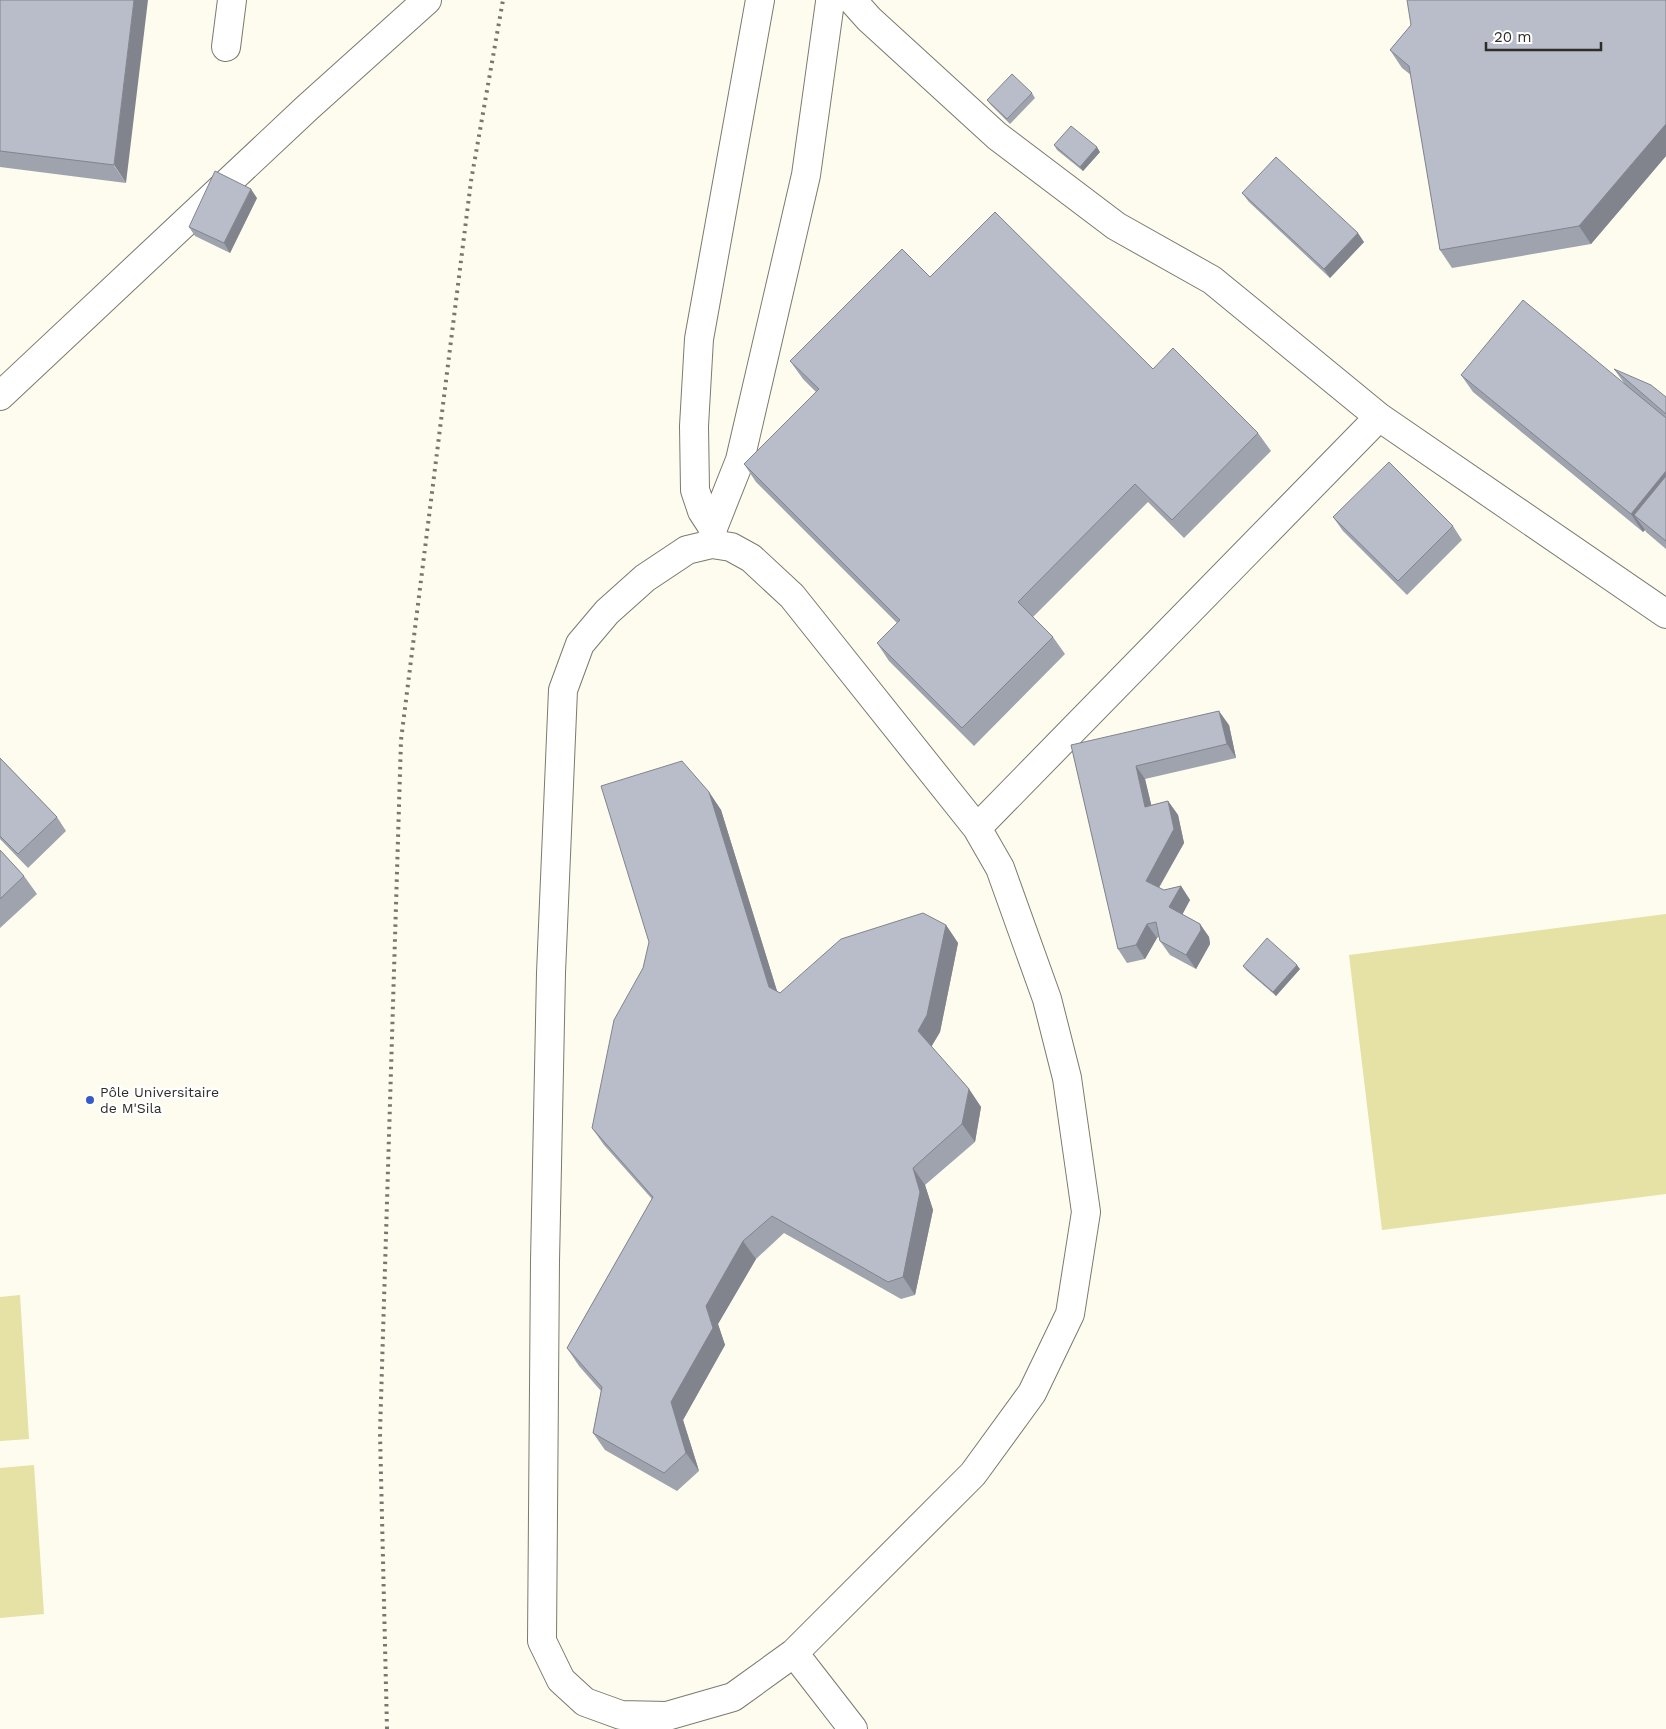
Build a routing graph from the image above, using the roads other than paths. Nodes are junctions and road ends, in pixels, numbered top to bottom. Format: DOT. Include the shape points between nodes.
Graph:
graph roads {
  1 [pos="232,0"];
  2 [pos="427,0"];
  3 [pos="760,0"];
  4 [pos="844,5"];
  5 [pos="226,47"];
  6 [pos="0,396"];
  7 [pos="1379,417"];
  8 [pos="713,536"];
  9 [pos="1666,614"];
  10 [pos="977,828"];
  11 [pos="794,1653"];
  12 [pos="854,1729"];
  1 -- 5 [label="street"];
  2 -- 6 [label="street"];
  3 -- 8 [label="street" via="699,338 694,426 695,490"];
  4 -- 7 [label="street" via="997,136 1116,226 1212,280"];
  4 -- 8 [label="street" via="740,460"];
  7 -- 9 [label="street"];
  7 -- 10 [label="street"];
  8 -- 10 [label="street" via="752,558 792,596"];
  8 -- 11 [label="street" via="645,578 607,612 580,644 563,690 551,973 545,1241 542,1641 561,1680 585,1702 621,1714 667,1716 733,1697"];
  10 -- 11 [label="street" via="1000,868 1047,999 1067,1078 1086,1212 1070,1314 1032,1393 973,1474"];
  11 -- 12 [label="street"];
}
